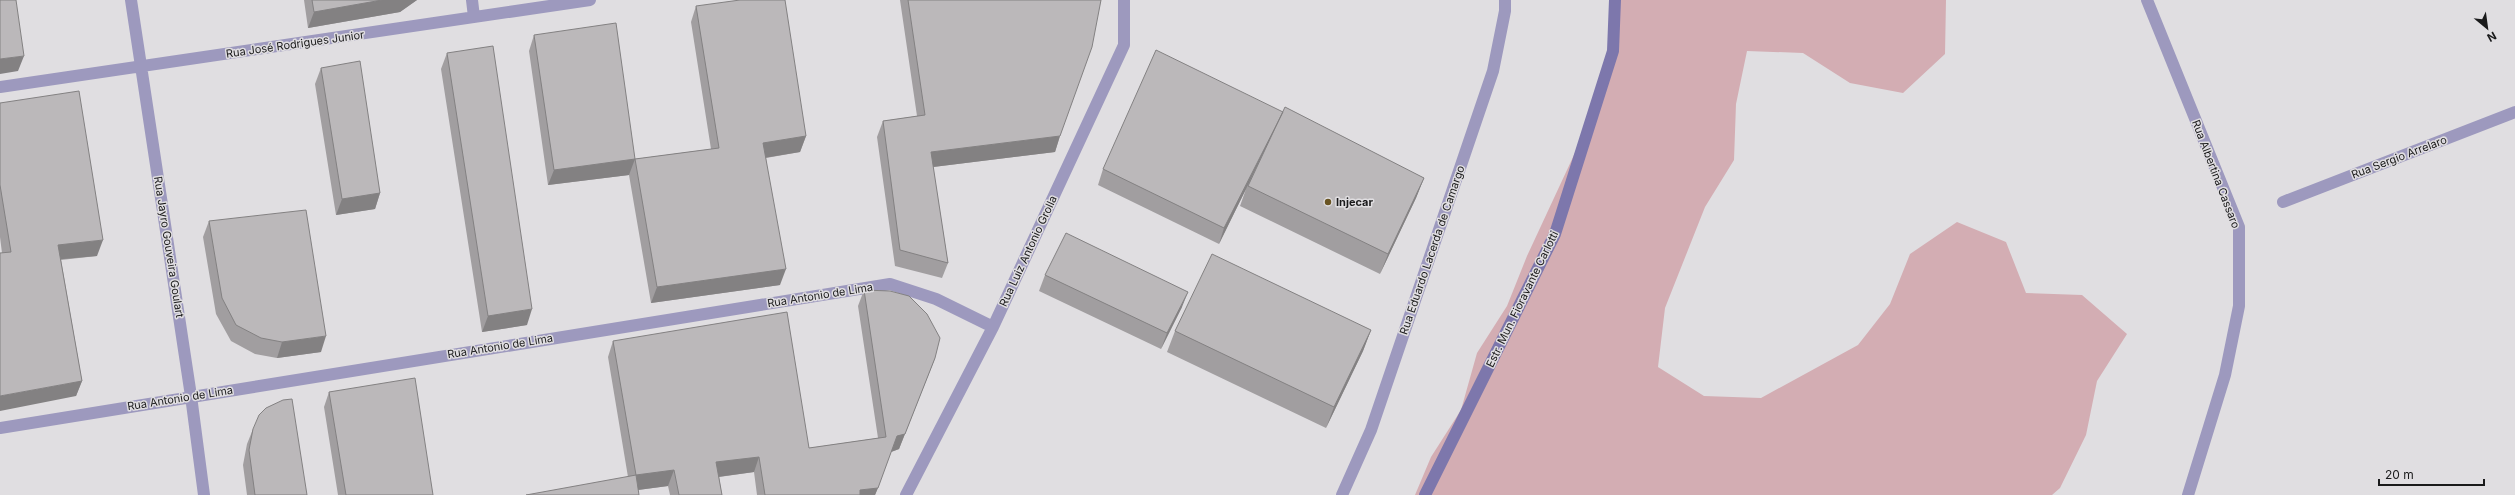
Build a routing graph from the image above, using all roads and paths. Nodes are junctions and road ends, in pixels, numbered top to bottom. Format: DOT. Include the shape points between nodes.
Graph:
graph roads {
  1 [pos="131,0"];
  2 [pos="472,0"];
  3 [pos="590,0"];
  4 [pos="1124,0"];
  5 [pos="1505,0"];
  6 [pos="1615,0"];
  7 [pos="2147,0"];
  8 [pos="474,17"];
  9 [pos="142,66"];
  10 [pos="0,88"];
  11 [pos="2515,112"];
  12 [pos="2283,202"];
  13 [pos="993,327"];
  14 [pos="191,396"];
  15 [pos="0,428"];
  16 [pos="204,495"];
  17 [pos="906,495"];
  18 [pos="1342,495"];
  19 [pos="1425,495"];
  20 [pos="2188,495"];
  1 -- 9 [label="street, Rua Jayro Gouveira Goulart"];
  2 -- 8 [label="street"];
  3 -- 8 [label="street, Rua José Rodrigues Junior"];
  4 -- 13 [label="street, Rua Luiz Antonio Grolla" via="1124,45"];
  5 -- 18 [label="street, Rua Eduardo Lacerda de Camargo" via="1505,12 1493,70 1371,430"];
  6 -- 19 [label="street, Estr. Mun. Fioravante Carlotti" via="1613,50 1555,234"];
  7 -- 20 [label="street, Rua Albertina Cassaro" via="2239,227 2239,306 2225,375"];
  8 -- 9 [label="street, Rua José Rodrigues Junior"];
  9 -- 10 [label="street, Rua José Rodrigues Junior"];
  9 -- 14 [label="street, Rua Jayro Gouveira Goulart"];
  11 -- 12 [label="street, Rua Sergio Arrelaro"];
  13 -- 14 [label="street, Rua Antonio de Lima" via="936,299 890,284"];
  13 -- 17 [label="street, Rua Luiz Antonio Grolla"];
  14 -- 15 [label="street, Rua Antonio de Lima"];
  14 -- 16 [label="street, Rua Jayro Gouveira Goulart"];
}
